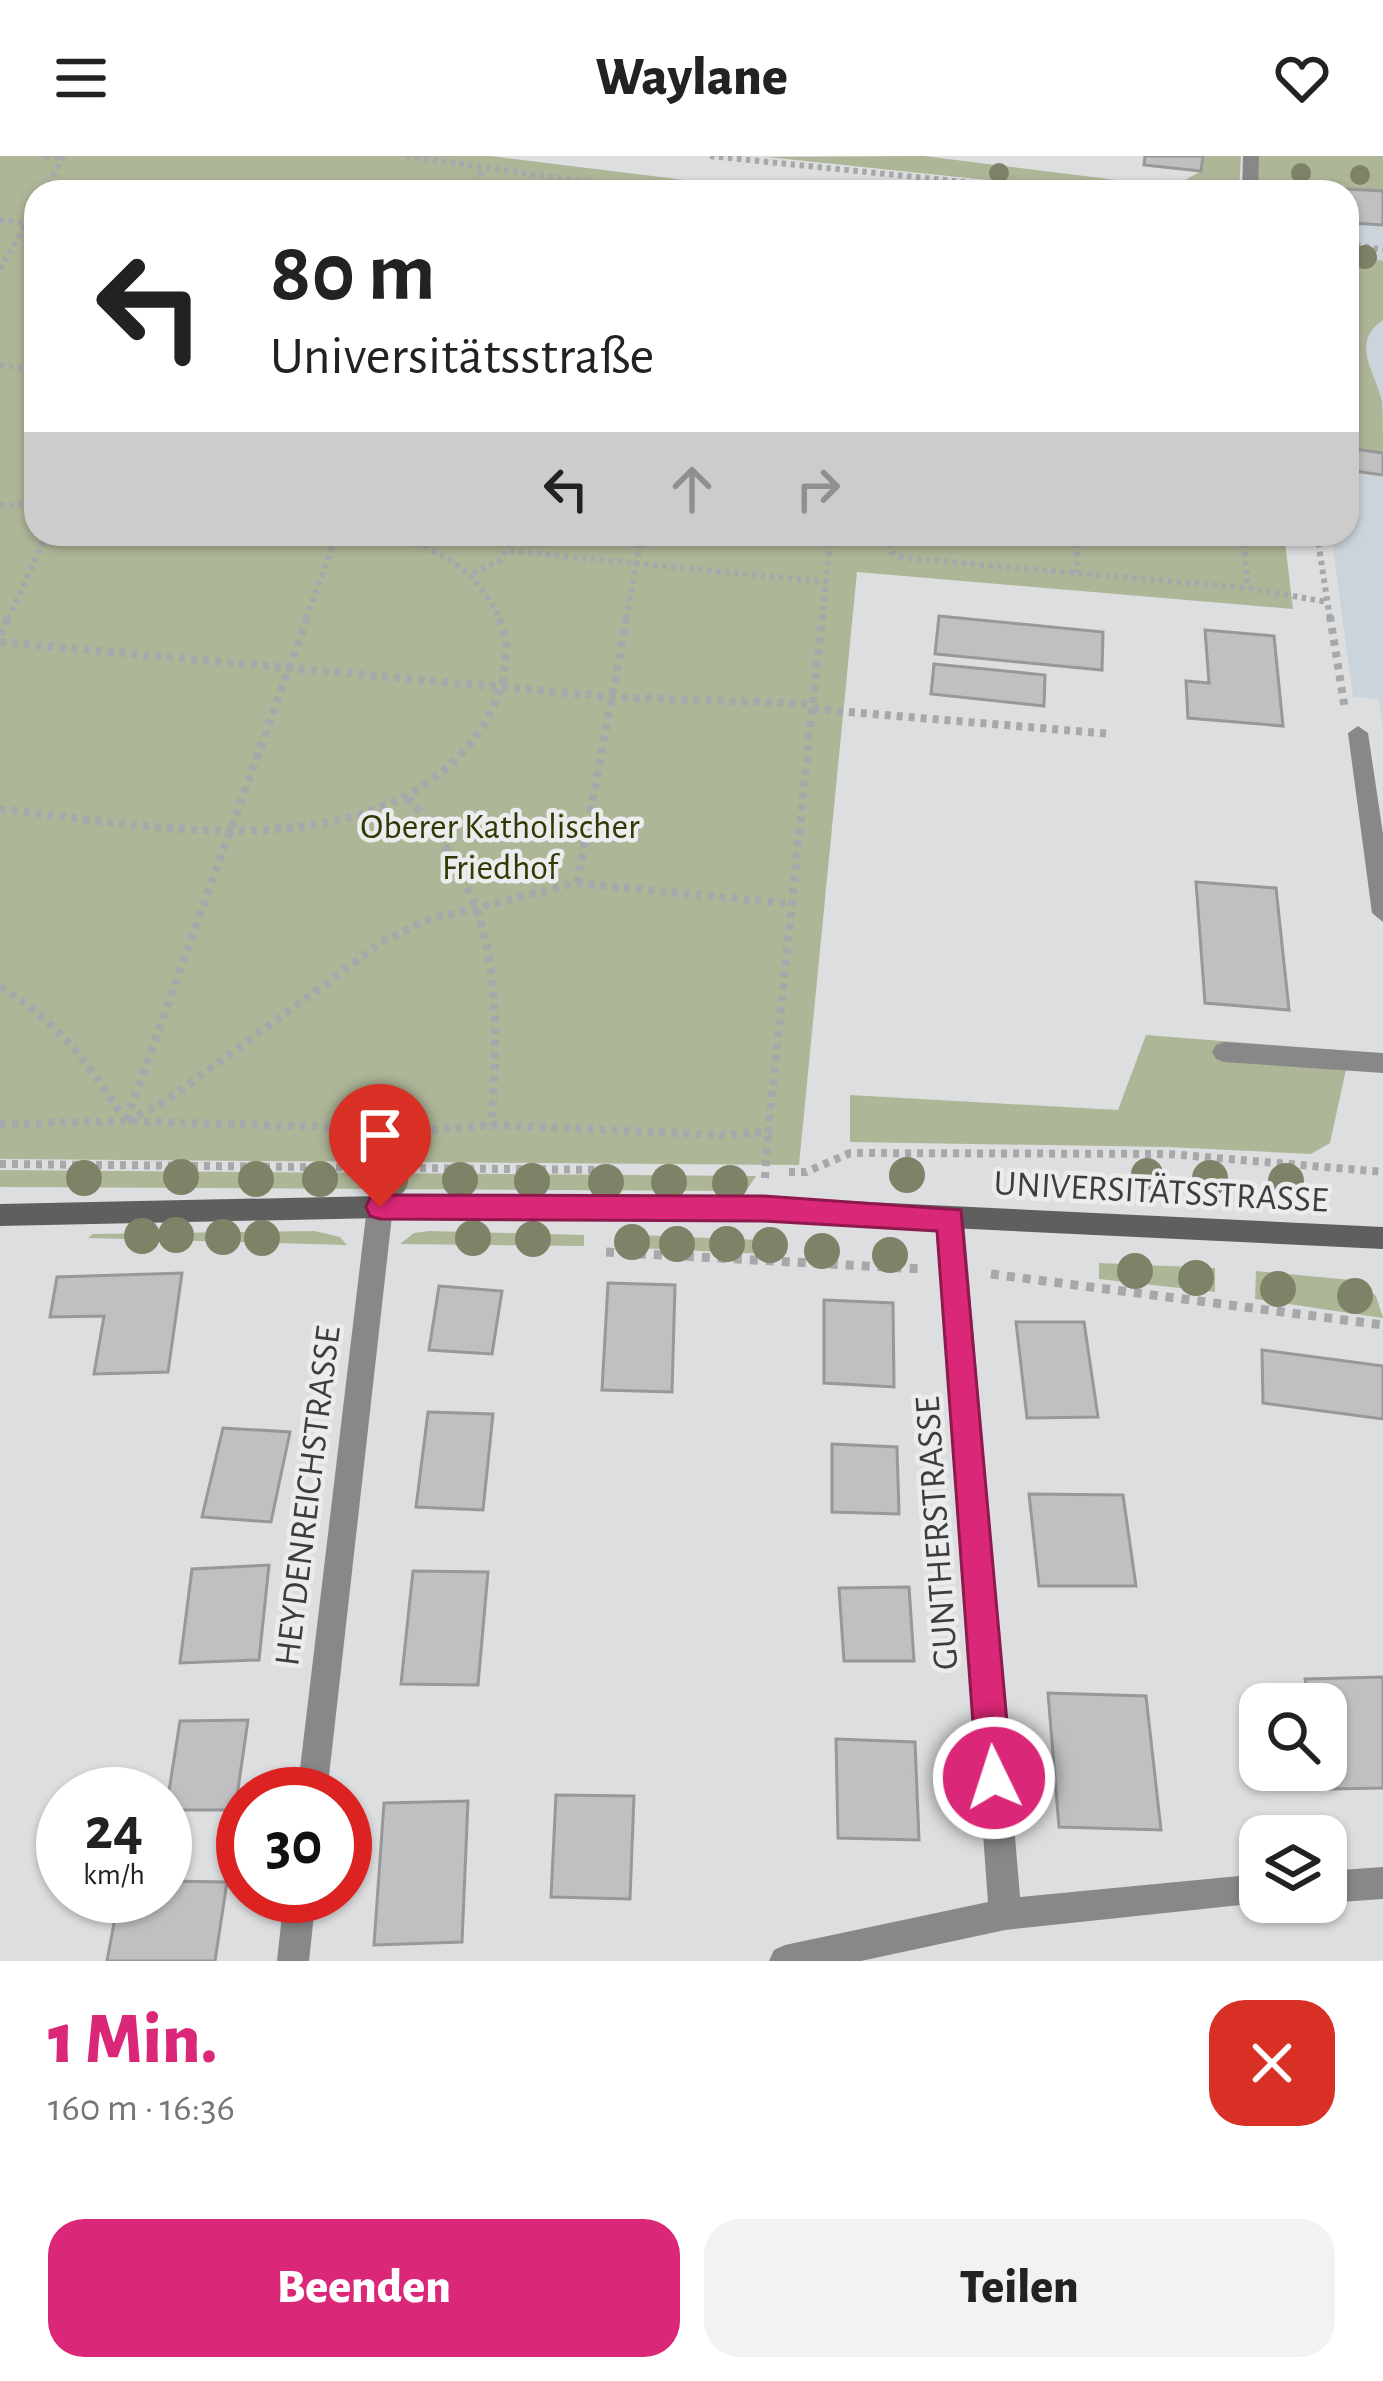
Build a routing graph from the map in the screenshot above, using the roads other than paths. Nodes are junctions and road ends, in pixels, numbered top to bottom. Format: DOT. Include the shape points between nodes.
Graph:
graph roads {
  1 [pos="1358,733"];
  2 [pos="1383,913"];
  3 [pos="1224,1052"];
  4 [pos="1383,1064"];
  5 [pos="380,1207"];
  6 [pos="0,1215"];
  7 [pos="951,1219"];
  8 [pos="1383,1238"];
  9 [pos="315,1767"];
  10 [pos="1383,1883"];
  11 [pos="1347,1886"];
  12 [pos="1239,1892"];
  13 [pos="1005,1914"];
  14 [pos="297,1923"];
  15 [pos="292,1961"];
  16 [pos="785,1961"];
  1 -- 2 [label="street"];
  3 -- 4 [label="street"];
  5 -- 6 [label="street, UNIVERSITÄTSSTRASSE"];
  5 -- 7 [label="street, UNIVERSITÄTSSTRASSE" via="764,1208"];
  5 -- 9 [label="street, HEYDENREICHSTRASSE"];
  7 -- 8 [label="street, UNIVERSITÄTSSTRASSE"];
  7 -- 13 [label="street, GUNTHERSTRASSE"];
  10 -- 11 [label="street"];
  12 -- 13 [label="street"];
  13 -- 16 [label="street"];
  14 -- 15 [label="street"];
}
